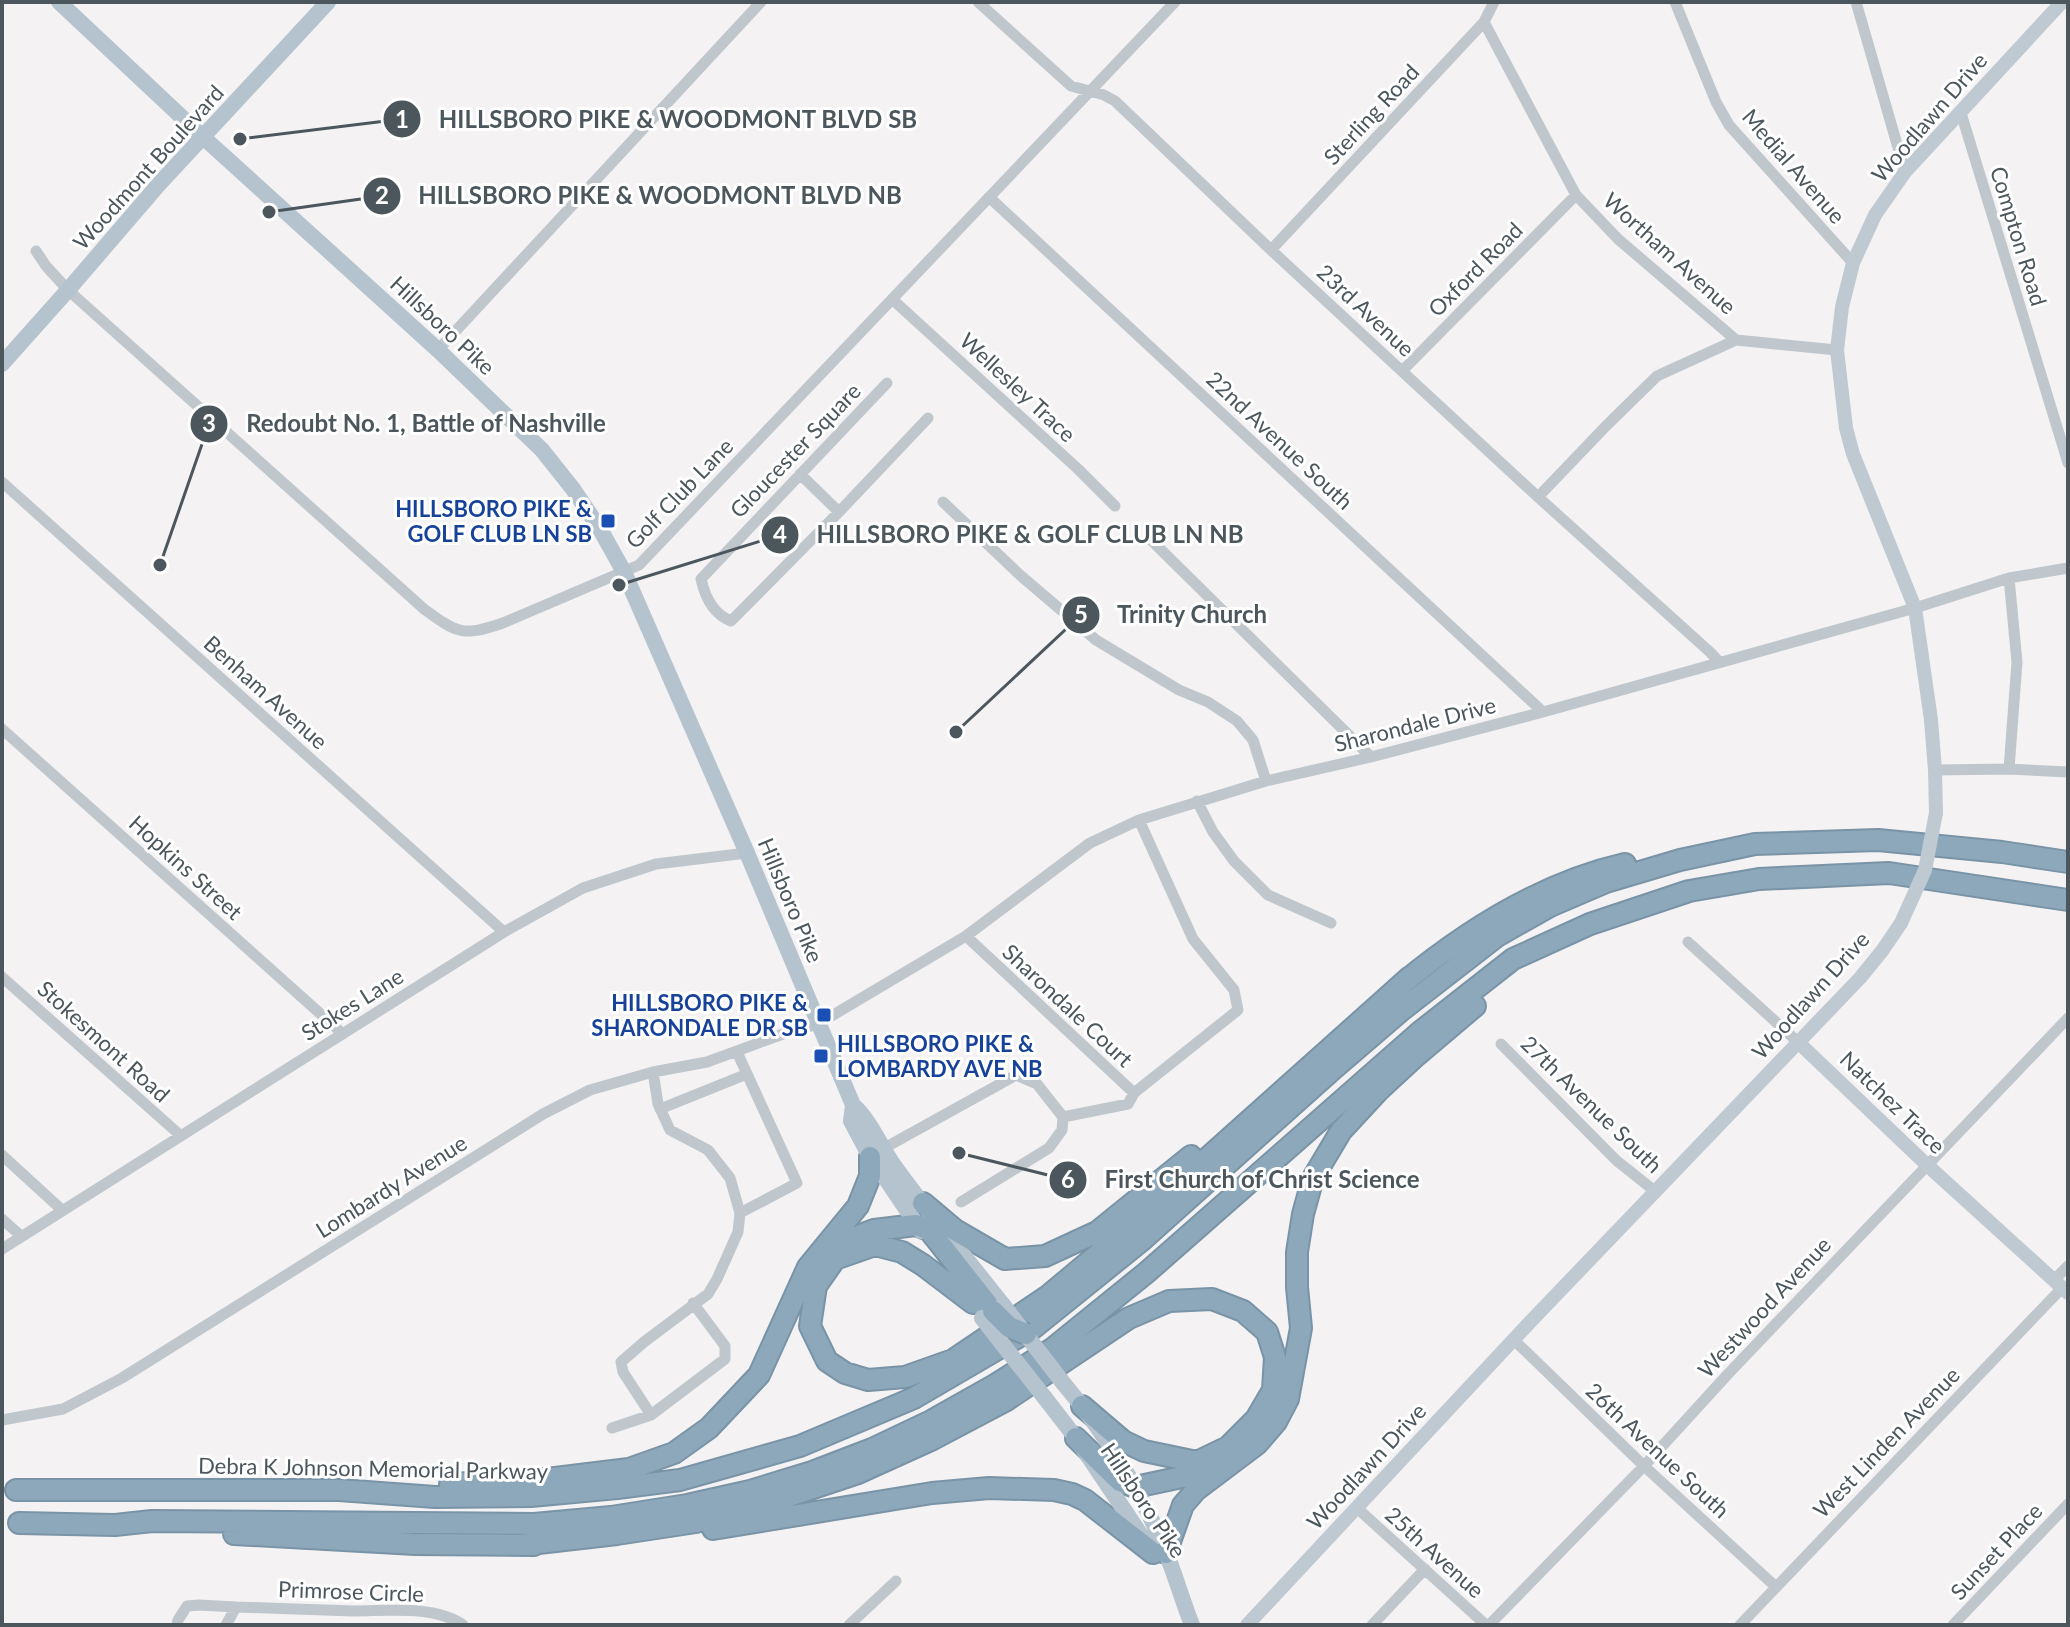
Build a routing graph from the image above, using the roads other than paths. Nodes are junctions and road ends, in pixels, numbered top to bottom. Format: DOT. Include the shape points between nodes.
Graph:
graph roads {
  1 [pos="59,2"];
  2 [pos="761,2"];
  3 [pos="978,2"];
  4 [pos="1175,2"];
  5 [pos="1494,2"];
  6 [pos="1675,2"];
  7 [pos="1856,2"];
  8 [pos="2062,2"];
  9 [pos="325,4"];
  10 [pos="1484,22"];
  11 [pos="1090,92"];
  12 [pos="1961,113"];
  13 [pos="203,137"];
  14 [pos="1905,172"];
  15 [pos="1576,195"];
  16 [pos="989,197"];
  17 [pos="1271,250"];
  18 [pos="36,251"];
  19 [pos="1853,263"];
  20 [pos="68,290"];
  21 [pos="892,299"];
  22 [pos="1736,340"];
  23 [pos="438,350"];
  24 [pos="1837,350"];
  25 [pos="2,364"];
  26 [pos="1403,370"];
  27 [pos="887,383"];
  28 [pos="928,418"];
  29 [pos="2068,463"];
  30 [pos="800,474"];
  31 [pos="2,482"];
  32 [pos="1538,497"];
  33 [pos="943,502"];
  34 [pos="1115,506"];
  35 [pos="839,512"];
  36 [pos="1149,538"];
  37 [pos="2068,568"];
  38 [pos="624,572"];
  39 [pos="2009,578"];
  40 [pos="1915,608"];
  41 [pos="1719,662"];
  42 [pos="1543,712"];
  43 [pos="2,729"];
  44 [pos="1371,757"];
  45 [pos="2009,769"];
  46 [pos="1935,770"];
  47 [pos="2068,772"];
  48 [pos="1266,781"];
  49 [pos="1197,801"];
  50 [pos="1139,820"];
  51 [pos="1755,844"];
  52 [pos="747,853"];
  53 [pos="2068,862"];
  54 [pos="2068,900"];
  55 [pos="1331,923"];
  56 [pos="1590,924"];
  57 [pos="504,932"];
  58 [pos="966,936"];
  59 [pos="1688,942"];
  60 [pos="2,977"];
  61 [pos="1410,977"];
  62 [pos="2068,1018"];
  63 [pos="818,1024"];
  64 [pos="343,1034"];
  65 [pos="1799,1043"];
  66 [pos="1501,1044"];
  67 [pos="737,1052"];
  68 [pos="746,1071"];
  69 [pos="653,1072"];
  70 [pos="1134,1093"];
  71 [pos="660,1109"];
  72 [pos="1063,1117"];
  73 [pos="180,1135"];
  74 [pos="876,1153"];
  75 [pos="2,1155"];
  76 [pos="1927,1165"];
  77 [pos="1656,1192"];
  78 [pos="961,1202"];
  79 [pos="923,1203"];
  80 [pos="62,1210"];
  81 [pos="740,1213"];
  82 [pos="2,1219"];
  83 [pos="916,1225"];
  84 [pos="21,1236"];
  85 [pos="2,1249"];
  86 [pos="819,1255"];
  87 [pos="2068,1266"];
  88 [pos="2061,1287"];
  89 [pos="693,1303"];
  90 [pos="988,1310"];
  91 [pos="1026,1334"];
  92 [pos="1514,1340"];
  93 [pos="1082,1406"];
  94 [pos="651,1415"];
  95 [pos="2,1420"];
  96 [pos="612,1428"];
  97 [pos="1076,1438"];
  98 [pos="1644,1466"];
  99 [pos="1223,1468"];
  100 [pos="1135,1487"];
  101 [pos="16,1490"];
  102 [pos="339,1490"];
  103 [pos="2068,1504"];
  104 [pos="1357,1508"];
  105 [pos="19,1523"];
  106 [pos="115,1525"];
  107 [pos="521,1545"];
  108 [pos="1159,1553"];
  109 [pos="1425,1569"];
  110 [pos="896,1581"];
  111 [pos="1776,1587"];
  112 [pos="236,1607"];
  113 [pos="177,1625"];
  114 [pos="226,1625"];
  115 [pos="463,1625"];
  116 [pos="849,1625"];
  117 [pos="1192,1625"];
  118 [pos="1247,1625"];
  119 [pos="1372,1625"];
  120 [pos="1488,1625"];
  121 [pos="1740,1625"];
  122 [pos="1953,1625"];
  1 -- 13 [label="main road, Hillsboro Pike"];
  2 -- 23 [label="street"];
  3 -- 11 [label="street, 23rd Avenue" via="1071,86"];
  4 -- 11 [label="street, Golf Club Lane"];
  5 -- 10 [label="street, Sterling Road"];
  6 -- 19 [label="street, Medial Avenue" via="1729,125"];
  7 -- 14 [label="street"];
  8 -- 12 [label="main road, Woodlawn Drive"];
  9 -- 13 [label="main road, Woodmont Boulevard"];
  10 -- 15 [label="street, Wortham Avenue"];
  10 -- 17 [label="street, Sterling Road"];
  11 -- 16 [label="street, Golf Club Lane"];
  11 -- 17 [label="street, 23rd Avenue" via="1115,101"];
  12 -- 14 [label="main road, Woodlawn Drive"];
  12 -- 29 [label="street, Compton Road"];
  13 -- 20 [label="main road, Woodmont Boulevard"];
  13 -- 23 [label="main road, Hillsboro Pike"];
  14 -- 19 [label="main road, Woodlawn Drive" via="1875,215"];
  15 -- 22 [label="street, Wortham Avenue" via="1618,239"];
  15 -- 26 [label="street, Oxford Road"];
  16 -- 21 [label="street, Golf Club Lane"];
  16 -- 42 [label="street, 22nd Avenue South"];
  17 -- 26 [label="street, 23rd Avenue"];
  18 -- 20 [label="street, Golf Club Lane"];
  19 -- 24 [label="main road, Woodlawn Drive"];
  20 -- 25 [label="main road, Woodmont Boulevard"];
  20 -- 38 [label="street, Golf Club Lane" via="447,626 483,630"];
  21 -- 34 [label="street, Wellesley Trace"];
  21 -- 38 [label="street, Golf Club Lane" via="639,565"];
  22 -- 24 [label="street, Wortham Avenue"];
  22 -- 32 [label="street" via="1657,376"];
  23 -- 38 [label="main road, Hillsboro Pike" via="542,450 600,529"];
  24 -- 40 [label="main road, Woodlawn Drive" via="1853,454"];
  26 -- 32 [label="street, 23rd Avenue"];
  27 -- 30 [label="street, Gloucester Square"];
  28 -- 35 [label="street, Gloucester Square"];
  30 -- 35 [label="street"];
  30 -- 35 [label="street, Gloucester Square" via="701,579 719,614 731,621"];
  31 -- 57 [label="street, Benham Avenue"];
  32 -- 41 [label="street, 23rd Avenue"];
  33 -- 48 [label="street" via="1096,640 1237,721 1253,740"];
  36 -- 44 [label="street"];
  37 -- 39 [label="street, Sharondale Drive"];
  38 -- 52 [label="main road, Hillsboro Pike"];
  39 -- 40 [label="street, Sharondale Drive"];
  39 -- 45 [label="street" via="2017,662"];
  40 -- 41 [label="street, Sharondale Drive"];
  40 -- 46 [label="main road, Woodlawn Drive"];
  41 -- 42 [label="street, Sharondale Drive"];
  42 -- 44 [label="street, Sharondale Drive"];
  43 -- 64 [label="street, Hopkins Street"];
  44 -- 48 [label="street, Sharondale Drive"];
  45 -- 46 [label="street"];
  45 -- 47 [label="street"];
  46 -- 65 [label="main road, Woodlawn Drive, bridge" via="1936,813 1925,870 1901,923 1860,978"];
  48 -- 49 [label="street, Sharondale Drive"];
  49 -- 50 [label="street, Sharondale Drive"];
  49 -- 55 [label="street" via="1234,861 1268,895"];
  50 -- 58 [label="street, Sharondale Drive" via="1090,843"];
  50 -- 70 [label="street, Sharondale Court" via="1193,939 1234,990 1238,1010"];
  51 -- 53 [label="highway, Debra K Johnson Memorial Parkway" via="1878,840"];
  51 -- 61 [label="highway" via="1676,852 1598,870 1534,895"];
  51 -- 102 [label="highway, Debra K Johnson Memorial Parkway" via="1606,882 1497,936 1403,1009 1141,1241 1032,1329 914,1398 800,1446 680,1480 531,1496"];
  52 -- 57 [label="street, Stokes Lane" via="656,864 583,888"];
  52 -- 63 [label="main road, Hillsboro Pike"];
  54 -- 56 [label="highway" via="1889,873 1759,879 1689,891"];
  56 -- 99 [label="highway" via="1496,988 1417,1055 1341,1131 1313,1178 1303,1214 1297,1252 1301,1328 1288,1399 1257,1444"];
  56 -- 106 [label="highway" via="1513,959 1052,1349 970,1400 872,1449 750,1491 611,1517 534,1524"];
  57 -- 64 [label="street, Stokes Lane"];
  58 -- 63 [label="street, Sharondale Drive"];
  58 -- 70 [label="street, Sharondale Court"];
  59 -- 65 [label="street, Natchez Trace"];
  60 -- 73 [label="street, Stokesmont Road"];
  61 -- 79 [label="highway" via="1097,1232 1045,1256 1005,1259 955,1230"];
  61 -- 90 [label="highway" via="1116,1240 1048,1296 953,1360 905,1377 868,1380 827,1361 810,1326 816,1286 835,1259 875,1245 902,1252"];
  62 -- 76 [label="street, Westwood Avenue"];
  63 -- 67 [label="street, Lombardy Avenue"];
  63 -- 74 [label="main road, Hillsboro Pike" via="853,1105 851,1121"];
  64 -- 73 [label="street, Stokes Lane"];
  65 -- 76 [label="main road, Natchez Trace"];
  65 -- 77 [label="main road, Woodlawn Drive"];
  66 -- 77 [label="street, 27th Avenue South" via="1617,1161"];
  67 -- 68 [label="street"];
  67 -- 69 [label="street, Lombardy Avenue"];
  68 -- 71 [label="street"];
  68 -- 81 [label="street" via="797,1183"];
  69 -- 71 [label="street"];
  69 -- 95 [label="street, Lombardy Avenue" via="590,1090 543,1114 122,1378 63,1409"];
  70 -- 72 [label="street" via="1128,1104"];
  71 -- 81 [label="street" via="670,1130 708,1150 730,1178"];
  72 -- 74 [label="street" via="1037,1084 1016,1075"];
  72 -- 78 [label="street" via="1062,1130 1049,1148"];
  73 -- 80 [label="street, Stokes Lane"];
  74 -- 79 [label="main road, Hillsboro Pike"];
  74 -- 83 [label="main road, Hillsboro Pike"];
  74 -- 86 [label="highway" via="858,1206"];
  75 -- 80 [label="street"];
  76 -- 88 [label="main road, Natchez Trace"];
  76 -- 98 [label="street, Westwood Avenue"];
  77 -- 92 [label="main road, Woodlawn Drive"];
  79 -- 90 [label="main road, Hillsboro Pike"];
  80 -- 84 [label="street, Stokes Lane"];
  81 -- 89 [label="street" via="738,1232 717,1279 708,1294"];
  82 -- 84 [label="street"];
  83 -- 86 [label="highway" via="874,1230"];
  83 -- 90 [label="highway" via="929,1230"];
  84 -- 85 [label="street, Stokes Lane"];
  86 -- 102 [label="highway" via="808,1267 759,1375 709,1428 674,1453 629,1469 547,1479"];
  87 -- 88 [label="street, West Linden Avenue"];
  88 -- 111 [label="street, West Linden Avenue"];
  89 -- 94 [label="street" via="621,1362"];
  89 -- 94 [label="street" via="725,1346 725,1359"];
  90 -- 91 [label="highway, bridge"];
  90 -- 97 [label="main road, Hillsboro Pike, bridge"];
  91 -- 93 [label="main road, Hillsboro Pike, bridge"];
  92 -- 98 [label="street, 26th Avenue South"];
  92 -- 104 [label="main road, Woodlawn Drive"];
  93 -- 100 [label="main road, Hillsboro Pike"];
  93 -- 107 [label="highway" via="1123,1441 1197,1462 1228,1447 1256,1419 1273,1390 1275,1357 1267,1332 1243,1311 1212,1299 1169,1301 1129,1318 1005,1401 858,1473 696,1522"];
  94 -- 96 [label="street"];
  97 -- 100 [label="highway" via="1120,1481"];
  97 -- 108 [label="main road, Hillsboro Pike"];
  98 -- 111 [label="street, 26th Avenue South"];
  98 -- 120 [label="street, Westwood Avenue"];
  99 -- 100 [label="highway"];
  99 -- 108 [label="highway" via="1183,1505"];
  100 -- 108 [label="main road, Hillsboro Pike"];
  101 -- 102 [label="highway, Debra K Johnson Memorial Parkway"];
  103 -- 122 [label="street, Sunset Place"];
  104 -- 109 [label="street, 25th Avenue"];
  104 -- 118 [label="main road, Woodlawn Drive"];
  105 -- 106 [label="highway"];
  106 -- 107 [label="highway"];
  107 -- 108 [label="highway" via="636,1540 994,1488 1072,1494"];
  108 -- 117 [label="main road, Hillsboro Pike"];
  109 -- 119 [label="street"];
  109 -- 120 [label="street, 25th Avenue"];
  110 -- 116 [label="street"];
  111 -- 121 [label="street, West Linden Avenue"];
  112 -- 113 [label="street, Primrose Circle" via="187,1606"];
  112 -- 114 [label="street"];
  112 -- 115 [label="street, Primrose Circle" via="404,1610 452,1617"];
}
